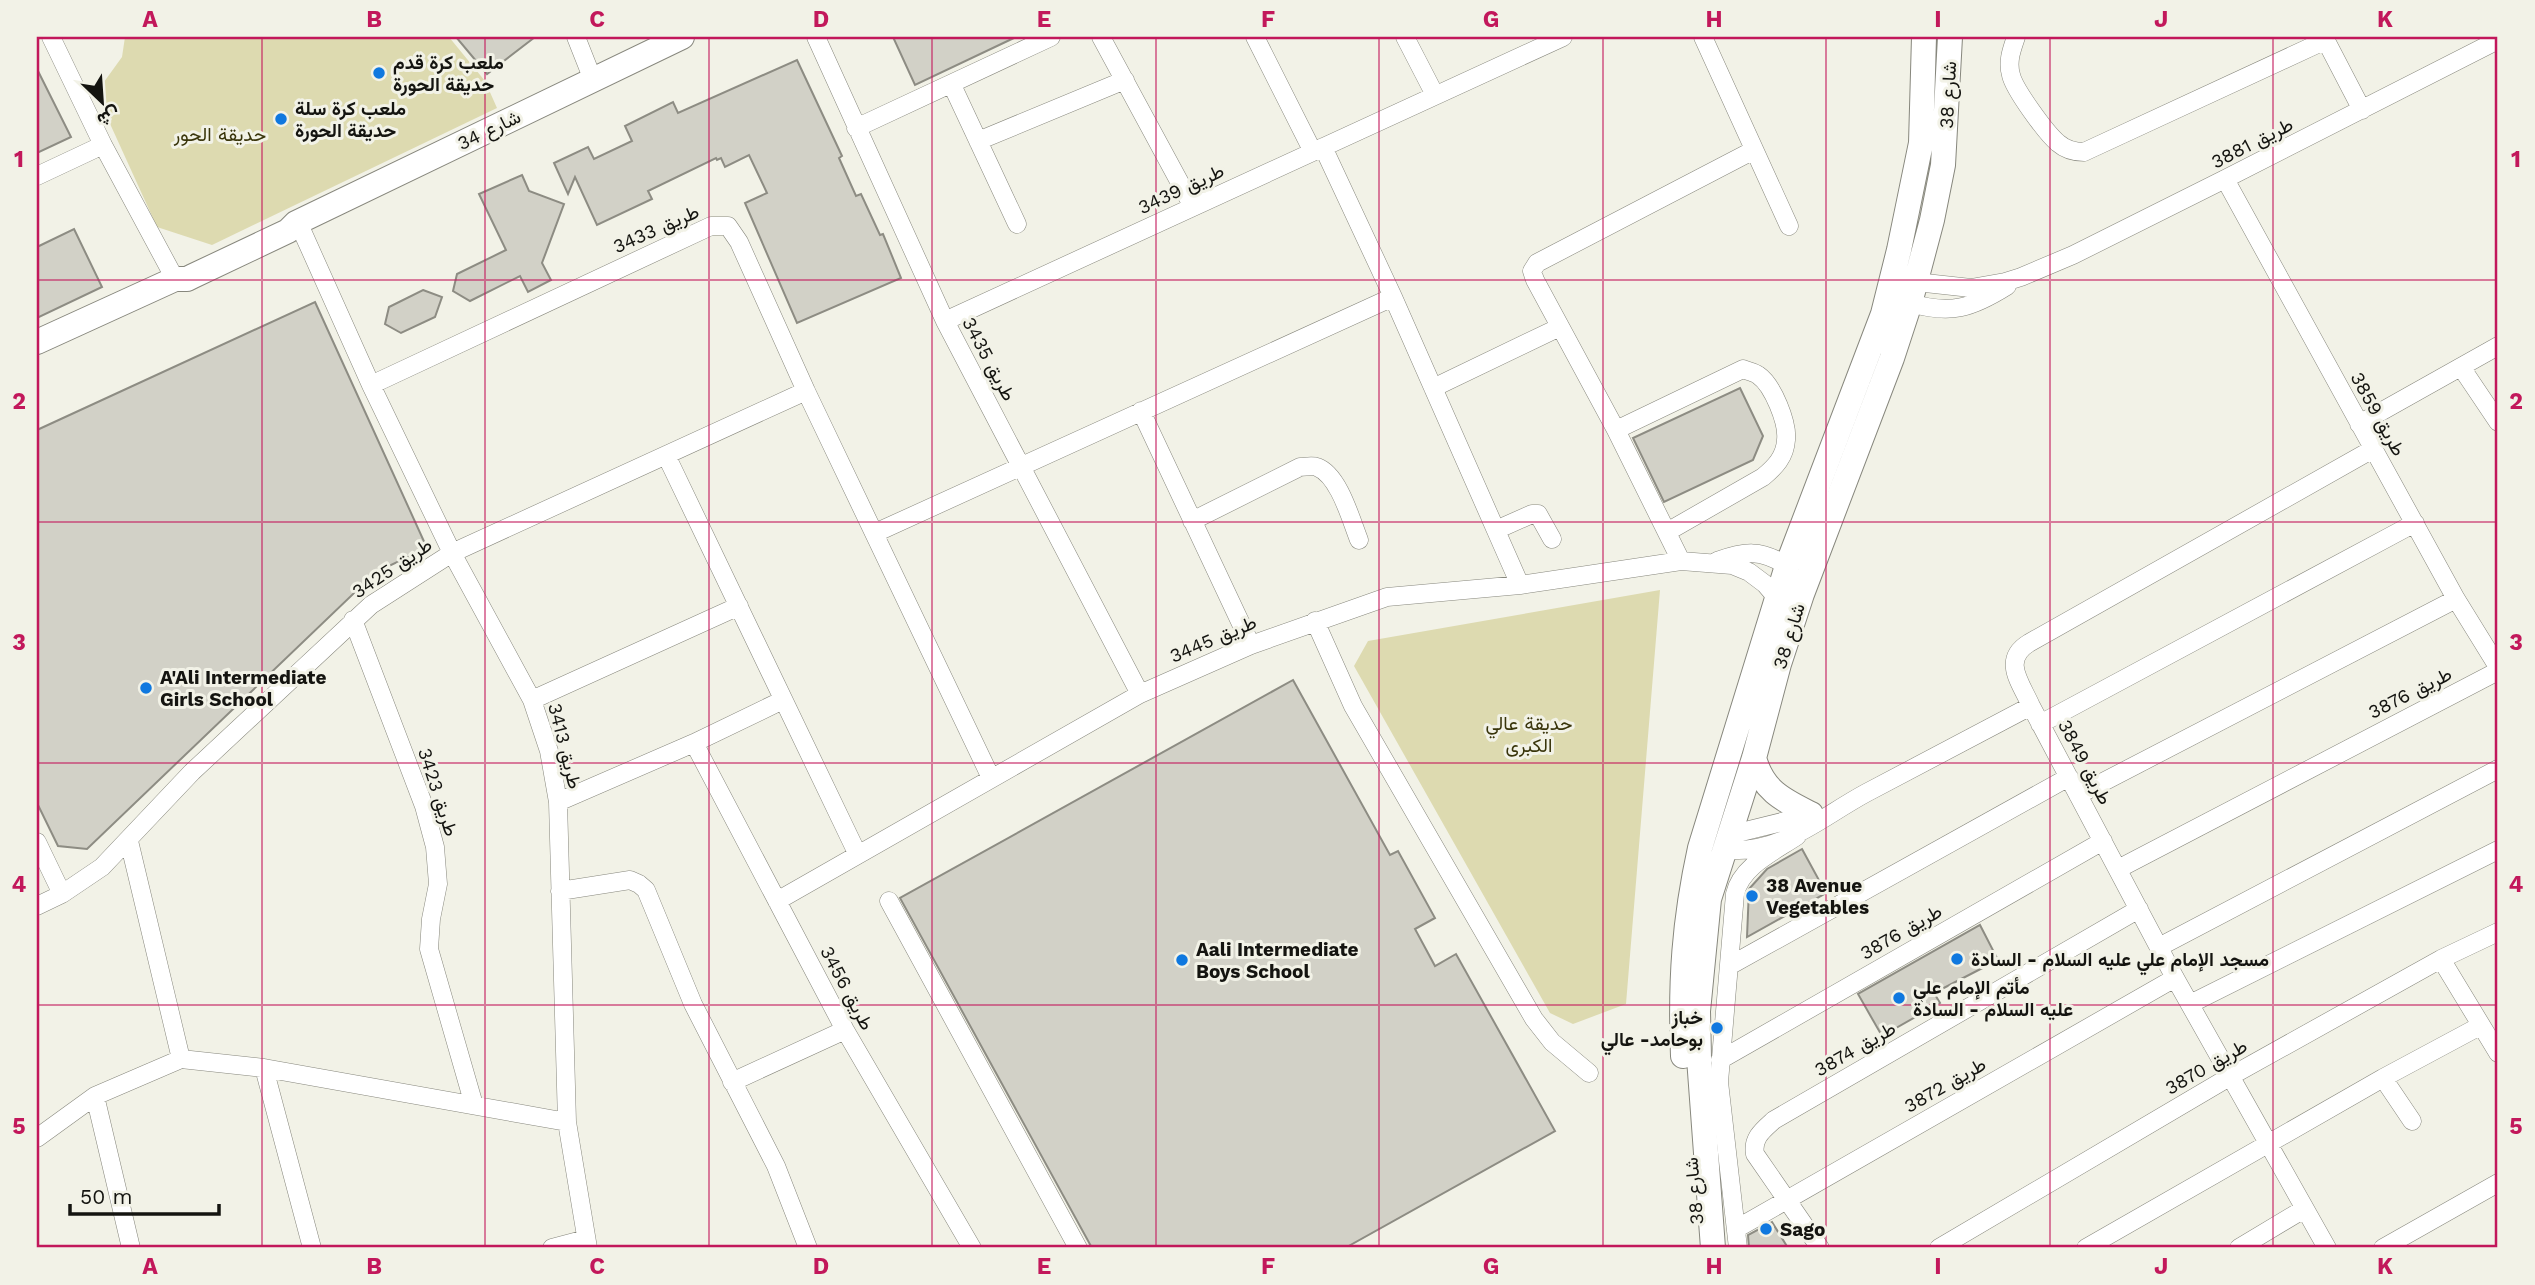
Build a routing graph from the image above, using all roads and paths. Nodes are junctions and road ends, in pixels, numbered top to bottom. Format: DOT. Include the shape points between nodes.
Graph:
graph roads {
  1 [pos="51,37"];
  2 [pos="576,37"];
  3 [pos="682,37"];
  4 [pos="816,37"];
  5 [pos="1051,37"];
  6 [pos="1101,37"];
  7 [pos="1405,37"];
  8 [pos="1703,37"];
  9 [pos="1924,37"];
  10 [pos="1950,37"];
  11 [pos="2015,37"];
  12 [pos="1258,38"];
  13 [pos="2325,38"];
  14 [pos="1553,39"];
  15 [pos="2498,40"];
  16 [pos="1125,79"];
  17 [pos="593,80"];
  18 [pos="951,85"];
  19 [pos="1435,95"];
  20 [pos="2362,110"];
  21 [pos="856,128"];
  22 [pos="978,141"];
  23 [pos="103,145"];
  24 [pos="1318,150"];
  25 [pos="1754,150"];
  26 [pos="37,176"];
  27 [pos="2225,180"];
  28 [pos="1193,207"];
  29 [pos="297,222"];
  30 [pos="1017,224"];
  31 [pos="1788,226"];
  32 [pos="1899,250"];
  33 [pos="175,279"];
  34 [pos="1910,290"];
  35 [pos="1393,297"];
  36 [pos="1883,314"];
  37 [pos="945,321"];
  38 [pos="1560,327"];
  39 [pos="37,342"];
  40 [pos="2498,346"];
  41 [pos="2461,367"];
  42 [pos="371,385"];
  43 [pos="1433,388"];
  44 [pos="806,391"];
  45 [pos="1141,411"];
  46 [pos="2498,422"];
  47 [pos="2359,424"];
  48 [pos="1616,430"];
  49 [pos="2373,449"];
  50 [pos="666,455"];
  51 [pos="1021,467"];
  52 [pos="1192,521"];
  53 [pos="2415,523"];
  54 [pos="1496,530"];
  55 [pos="1667,532"];
  56 [pos="875,533"];
  57 [pos="1552,539"];
  58 [pos="1359,540"];
  59 [pos="452,553"];
  60 [pos="1681,561"];
  61 [pos="1713,562"];
  62 [pos="1787,566"];
  63 [pos="1520,584"];
  64 [pos="1802,594"];
  65 [pos="1777,598"];
  66 [pos="2456,599"];
  67 [pos="739,606"];
  68 [pos="353,620"];
  69 [pos="1315,621"];
  70 [pos="1251,645"];
  71 [pos="2498,669"];
  72 [pos="1140,694"];
  73 [pos="532,700"];
  74 [pos="783,700"];
  75 [pos="2031,706"];
  76 [pos="2040,724"];
  77 [pos="694,744"];
  78 [pos="1754,758"];
  79 [pos="2498,769"];
  80 [pos="2069,777"];
  81 [pos="990,778"];
  82 [pos="2078,795"];
  83 [pos="558,802"];
  84 [pos="1844,805"];
  85 [pos="1811,814"];
  86 [pos="1797,836"];
  87 [pos="129,841"];
  88 [pos="1715,841"];
  89 [pos="2103,841"];
  90 [pos="37,842"];
  91 [pos="2498,850"];
  92 [pos="857,853"];
  93 [pos="2118,869"];
  94 [pos="560,891"];
  95 [pos="62,894"];
  96 [pos="1709,899"];
  97 [pos="778,901"];
  98 [pos="889,901"];
  99 [pos="37,906"];
  100 [pos="2139,909"];
  101 [pos="2498,932"];
  102 [pos="2159,947"];
  103 [pos="2441,959"];
  104 [pos="1731,965"];
  105 [pos="2175,978"];
  106 [pos="2190,1004"];
  107 [pos="2480,1026"];
  108 [pos="845,1030"];
  109 [pos="2497,1048"];
  110 [pos="181,1059"];
  111 [pos="1720,1060"];
  112 [pos="264,1068"];
  113 [pos="1588,1073"];
  114 [pos="2231,1076"];
  115 [pos="2383,1079"];
  116 [pos="732,1082"];
  117 [pos="95,1096"];
  118 [pos="474,1105"];
  119 [pos="2412,1121"];
  120 [pos="567,1122"];
  121 [pos="37,1138"];
  122 [pos="2269,1143"];
  123 [pos="2498,1183"];
  124 [pos="1787,1200"];
  125 [pos="2304,1209"];
  126 [pos="1731,1243"];
  127 [pos="587,1244"];
  128 [pos="131,1248"];
  129 [pos="312,1248"];
  130 [pos="552,1248"];
  131 [pos="808,1248"];
  132 [pos="972,1248"];
  133 [pos="1078,1248"];
  134 [pos="1699,1248"];
  135 [pos="1820,1248"];
  136 [pos="1939,1248"];
  137 [pos="2086,1248"];
  138 [pos="2239,1248"];
  139 [pos="2327,1248"];
  140 [pos="2383,1248"];
  1 -- 23 [label="street"];
  2 -- 17 [label="street"];
  3 -- 17 [label="street, شارع 34"];
  4 -- 21 [label="street, طريق 3435"];
  5 -- 18 [label="street"];
  6 -- 16 [label="street"];
  7 -- 19 [label="street"];
  8 -- 25 [label="street"];
  9 -- 32 [label="street, شارع 38" via="1921,144"];
  10 -- 34 [label="street, شارع 38" via="1943,165"];
  11 -- 13 [label="street" via="2009,59 2017,89 2058,143 2071,152 2084,152"];
  12 -- 24 [label="street"];
  13 -- 20 [label="street"];
  14 -- 19 [label="street, طريق 3439"];
  15 -- 20 [label="street, طريق 3881"];
  16 -- 22 [label="street"];
  16 -- 28 [label="street"];
  17 -- 29 [label="street, شارع 34"];
  18 -- 21 [label="street"];
  18 -- 22 [label="street"];
  19 -- 24 [label="street, طريق 3439"];
  20 -- 27 [label="street, طريق 3881"];
  21 -- 37 [label="street, طريق 3435"];
  22 -- 30 [label="street"];
  23 -- 26 [label="street"];
  23 -- 33 [label="street"];
  24 -- 28 [label="street, طريق 3439"];
  24 -- 35 [label="street"];
  25 -- 31 [label="street"];
  25 -- 38 [label="street" via="1537,263 1533,276"];
  27 -- 34 [label="street, طريق 3881" via="1967,307 1929,309"];
  27 -- 47 [label="street, طريق 3859"];
  28 -- 37 [label="street, طريق 3439"];
  29 -- 33 [label="street, شارع 34" via="285,221 187,265"];
  29 -- 42 [label="street, طريق 3413"];
  32 -- 34 [label="street"];
  32 -- 36 [label="street, شارع 38"];
  33 -- 39 [label="street, شارع 34"];
  34 -- 36 [label="street"];
  34 -- 64 [label="street, شارع 38" via="1892,358"];
  35 -- 43 [label="street"];
  35 -- 45 [label="street"];
  36 -- 62 [label="street, شارع 38"];
  37 -- 51 [label="street, طريق 3435"];
  38 -- 43 [label="street"];
  38 -- 48 [label="street"];
  40 -- 41 [label="street"];
  41 -- 46 [label="street"];
  41 -- 47 [label="street"];
  42 -- 44 [label="street, طريق 3433" via="721,225 728,226 738,242"];
  42 -- 59 [label="street, طريق 3413"];
  43 -- 54 [label="street"];
  44 -- 50 [label="street, طريق 3425"];
  44 -- 56 [label="street, طريق 3433"];
  45 -- 51 [label="street"];
  45 -- 52 [label="street"];
  47 -- 49 [label="street, طريق 3859"];
  48 -- 55 [label="street"];
  48 -- 55 [label="street" via="1743,369 1758,374 1776,401 1786,440 1776,466"];
  49 -- 53 [label="street, طريق 3859"];
  49 -- 75 [label="street, طريق 3849" via="2020,648 2013,667"];
  50 -- 59 [label="street, طريق 3425"];
  50 -- 67 [label="street"];
  51 -- 56 [label="street"];
  51 -- 72 [label="street, طريق 3435"];
  52 -- 58 [label="street" via="1300,467 1315,466 1328,473 1339,491"];
  52 -- 70 [label="street"];
  53 -- 66 [label="street, طريق 3859"];
  53 -- 76 [label="street"];
  54 -- 57 [label="street" via="1538,514"];
  54 -- 63 [label="street"];
  55 -- 60 [label="street"];
  56 -- 81 [label="street, طريق 3433"];
  59 -- 68 [label="street, طريق 3425"];
  59 -- 73 [label="street, طريق 3413"];
  60 -- 61 [label="street, طريق 3445"];
  60 -- 63 [label="street, طريق 3445"];
  61 -- 62 [label="street" via="1753,553 1771,556"];
  61 -- 65 [label="street" via="1749,572"];
  62 -- 64 [label="street"];
  62 -- 65 [label="street, شارع 38"];
  63 -- 69 [label="street, طريق 3445" via="1387,597"];
  64 -- 78 [label="street, شارع 38"];
  65 -- 88 [label="street, شارع 38"];
  66 -- 71 [label="street, طريق 3859"];
  66 -- 82 [label="street"];
  67 -- 73 [label="street"];
  67 -- 74 [label="street"];
  68 -- 87 [label="street, طريق 3425" via="192,772"];
  68 -- 118 [label="street, طريق 3423" via="424,806 435,847 438,884 429,949"];
  69 -- 70 [label="street, طريق 3445"];
  69 -- 113 [label="street" via="1353,706 1534,1019 1552,1042"];
  70 -- 72 [label="street, طريق 3445"];
  71 -- 93 [label="street, طريق 3876"];
  72 -- 81 [label="street, طريق 3445"];
  73 -- 83 [label="street, طريق 3413" via="549,751"];
  74 -- 77 [label="street"];
  74 -- 92 [label="street"];
  75 -- 76 [label="street, طريق 3849"];
  75 -- 84 [label="street"];
  76 -- 80 [label="street, طريق 3849"];
  77 -- 83 [label="street"];
  77 -- 97 [label="street, طريق 3456"];
  78 -- 85 [label="street" via="1773,793"];
  78 -- 88 [label="street, شارع 38"];
  79 -- 102 [label="street"];
  80 -- 82 [label="street, طريق 3849"];
  80 -- 104 [label="street"];
  81 -- 92 [label="street, طريق 3445"];
  82 -- 89 [label="street, طريق 3849"];
  83 -- 94 [label="street, طريق 3413"];
  84 -- 85 [label="street"];
  84 -- 86 [label="street"];
  85 -- 88 [label="street"];
  86 -- 88 [label="street" via="1754,849"];
  86 -- 104 [label="street" via="1738,881"];
  87 -- 95 [label="street, طريق 3425" via="102,867"];
  87 -- 110 [label="street"];
  88 -- 96 [label="street, شارع 38"];
  88 -- 134 [label="street, شارع 38" via="1690,892 1681,977 1684,1075"];
  89 -- 93 [label="street, طريق 3849"];
  89 -- 111 [label="street, طريق 3876"];
  90 -- 95 [label="street"];
  91 -- 106 [label="street"];
  92 -- 97 [label="street, طريق 3445"];
  93 -- 100 [label="street, طريق 3849"];
  94 -- 116 [label="street" via="630,880 646,890 693,1004"];
  94 -- 120 [label="street, طريق 3413"];
  95 -- 99 [label="street, طريق 3425"];
  96 -- 104 [label="street"];
  96 -- 126 [label="street, شارع 38" via="1698,1011 1699,1058 1711,1221"];
  97 -- 108 [label="street, طريق 3456"];
  98 -- 133 [label="street"];
  100 -- 102 [label="street, طريق 3849"];
  100 -- 124 [label="street, طريق 3874" via="1774,1120 1758,1135 1755,1154"];
  101 -- 103 [label="street, طريق 3870"];
  102 -- 105 [label="street, طريق 3849"];
  103 -- 107 [label="street"];
  103 -- 114 [label="street, طريق 3870"];
  104 -- 111 [label="street"];
  105 -- 106 [label="street, طريق 3849"];
  105 -- 124 [label="street, طريق 3872"];
  106 -- 114 [label="street, طريق 3849"];
  107 -- 109 [label="street"];
  107 -- 115 [label="street"];
  108 -- 116 [label="street"];
  108 -- 132 [label="street, طريق 3456"];
  110 -- 112 [label="street"];
  110 -- 117 [label="street"];
  111 -- 126 [label="street"];
  112 -- 118 [label="street"];
  112 -- 129 [label="street"];
  114 -- 122 [label="street, طريق 3849"];
  114 -- 136 [label="street, طريق 3870"];
  115 -- 119 [label="street"];
  115 -- 122 [label="street"];
  116 -- 131 [label="street" via="776,1166"];
  117 -- 121 [label="street"];
  117 -- 128 [label="street"];
  118 -- 120 [label="street"];
  120 -- 127 [label="street, طريق 3413"];
  122 -- 125 [label="street, طريق 3849"];
  122 -- 137 [label="street"];
  123 -- 140 [label="street"];
  124 -- 126 [label="street, طريق 3872"];
  124 -- 135 [label="street"];
  125 -- 138 [label="street"];
  125 -- 139 [label="street, طريق 3849"];
  127 -- 130 [label="street"];
}
